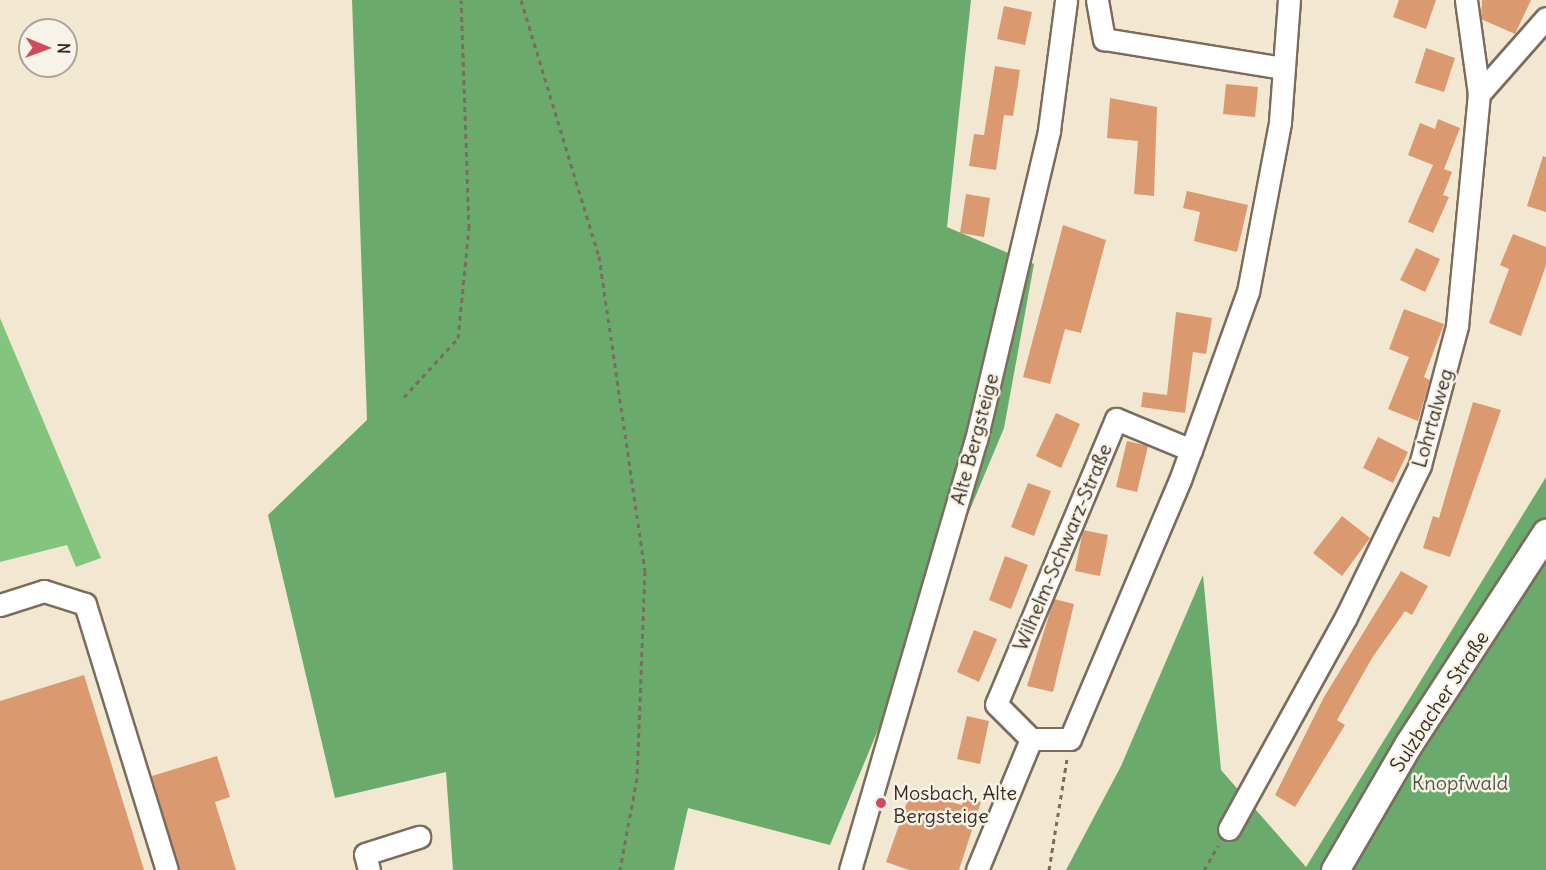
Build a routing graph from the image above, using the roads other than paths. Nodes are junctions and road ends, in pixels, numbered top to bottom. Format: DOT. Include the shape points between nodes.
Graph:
graph roads {
  1 [pos="1066,0"];
  2 [pos="1096,0"];
  3 [pos="1289,0"];
  4 [pos="1466,0"];
  5 [pos="1546,18"];
  6 [pos="1284,68"];
  7 [pos="1479,94"];
  8 [pos="1191,450"];
  9 [pos="1546,533"];
  10 [pos="0,605"];
  11 [pos="1031,739"];
  12 [pos="1228,829"];
  13 [pos="419,837"];
  14 [pos="167,870"];
  15 [pos="369,870"];
  16 [pos="850,870"];
  17 [pos="977,870"];
  18 [pos="1335,870"];
  1 -- 16 [label="street, Alte Bergsteige" via="1049,130 976,440"];
  2 -- 6 [label="street" via="1104,39"];
  3 -- 6 [label="street"];
  4 -- 7 [label="street, Lohrtalweg"];
  5 -- 7 [label="street"];
  6 -- 8 [label="street" via="1280,122 1248,292"];
  7 -- 12 [label="street, Lohrtalweg" via="1457,326 1420,465 1346,617"];
  8 -- 11 [label="street" via="1070,739"];
  8 -- 11 [label="street, Wilhelm-Schwarz-Straße" via="1116,419 996,704"];
  9 -- 18 [label="main road, Sulzbacher Straße" via="1409,743"];
  10 -- 14 [label="street" via="44,591 85,604"];
  11 -- 17 [label="street"];
  13 -- 15 [label="street" via="365,854"];
}
